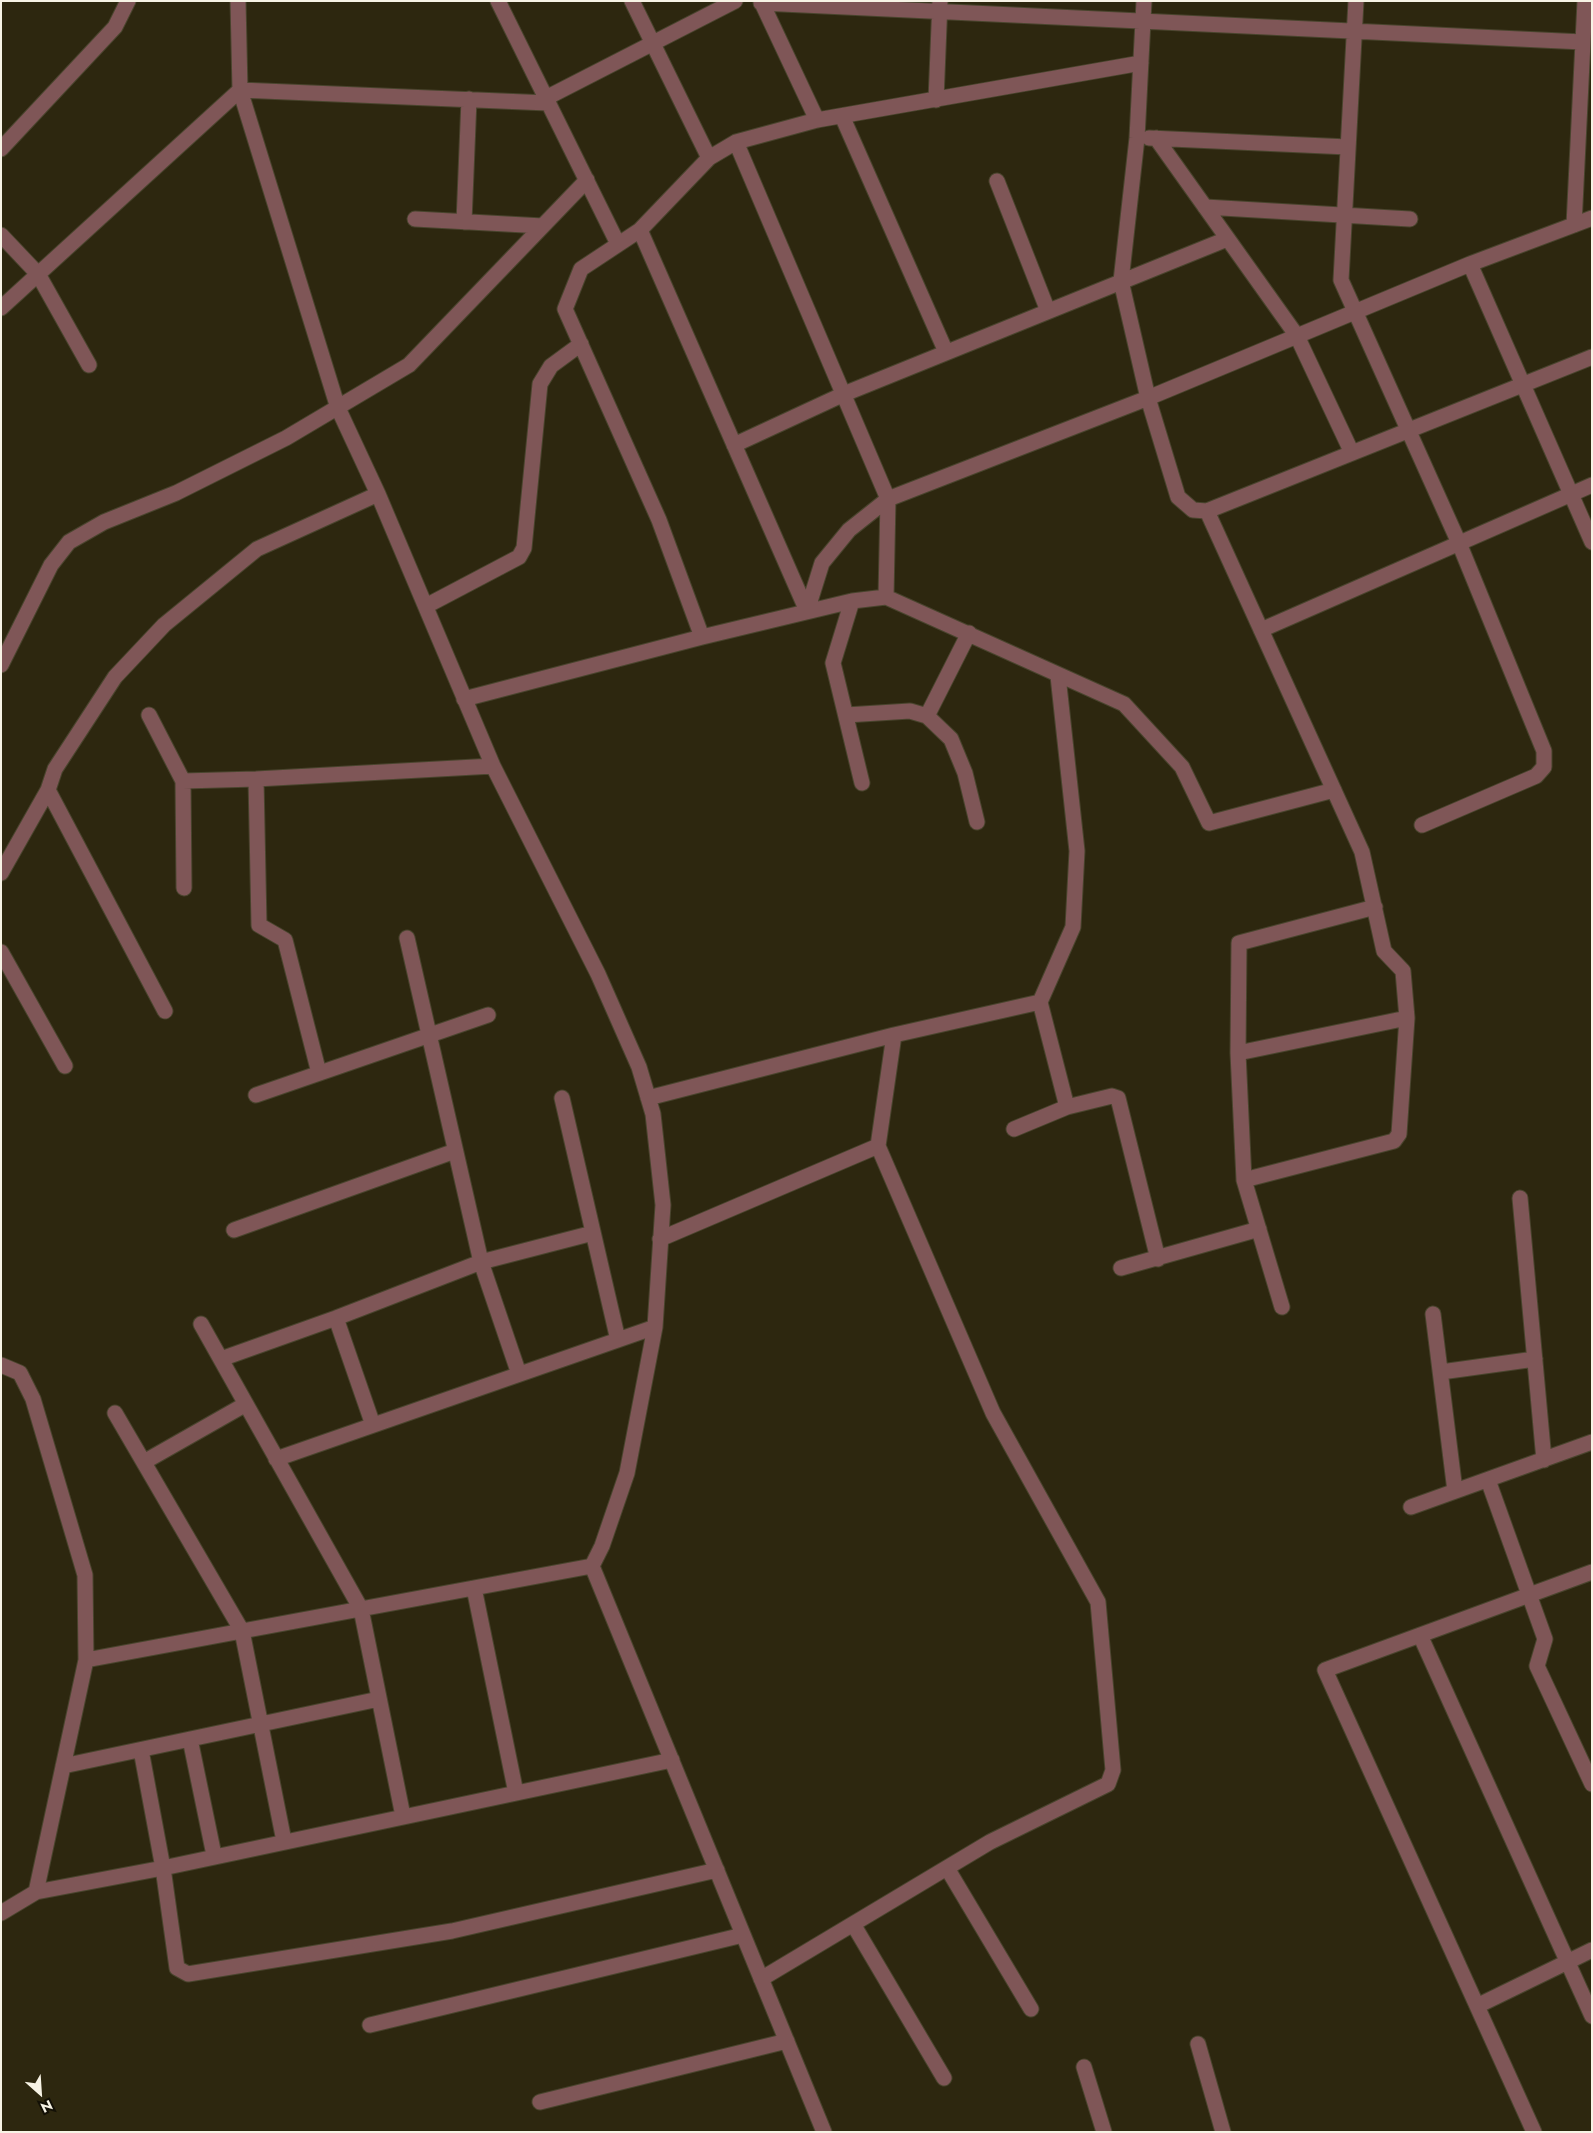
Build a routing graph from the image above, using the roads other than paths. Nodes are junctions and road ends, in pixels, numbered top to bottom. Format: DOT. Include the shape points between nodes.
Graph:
graph roads {
  1 [pos="128,1"];
  2 [pos="238,1"];
  3 [pos="498,1"];
  4 [pos="632,1"];
  5 [pos="735,1"];
  6 [pos="1144,1"];
  7 [pos="1356,1"];
  8 [pos="1585,1"];
  9 [pos="761,2"];
  10 [pos="940,6"];
  11 [pos="1143,21"];
  12 [pos="1354,31"];
  13 [pos="1583,42"];
  14 [pos="653,43"];
  15 [pos="1141,63"];
  16 [pos="240,90"];
  17 [pos="469,100"];
  18 [pos="547,100"];
  19 [pos="936,100"];
  20 [pos="842,116"];
  21 [pos="818,120"];
  22 [pos="1137,138"];
  23 [pos="1156,138"];
  24 [pos="736,142"];
  25 [pos="1348,146"];
  26 [pos="1,149"];
  27 [pos="708,158"];
  28 [pos="587,180"];
  29 [pos="997,181"];
  30 [pos="1205,207"];
  31 [pos="1344,215"];
  32 [pos="1592,218"];
  33 [pos="415,219"];
  34 [pos="1410,219"];
  35 [pos="464,222"];
  36 [pos="1574,225"];
  37 [pos="543,226"];
  38 [pos="640,230"];
  39 [pos="1,236"];
  40 [pos="1227,239"];
  41 [pos="618,244"];
  42 [pos="1470,264"];
  43 [pos="38,274"];
  44 [pos="1121,281"];
  45 [pos="1,308"];
  46 [pos="1048,311"];
  47 [pos="1355,312"];
  48 [pos="1297,336"];
  49 [pos="581,344"];
  50 [pos="946,352"];
  51 [pos="1592,357"];
  52 [pos="89,365"];
  53 [pos="1523,385"];
  54 [pos="844,394"];
  55 [pos="1148,398"];
  56 [pos="338,408"];
  57 [pos="1408,430"];
  58 [pos="734,445"];
  59 [pos="1352,453"];
  60 [pos="1592,485"];
  61 [pos="378,494"];
  62 [pos="1571,494"];
  63 [pos="888,499"];
  64 [pos="1207,511"];
  65 [pos="1592,542"];
  66 [pos="1459,544"];
  67 [pos="886,597"];
  68 [pos="852,601"];
  69 [pos="426,606"];
  70 [pos="807,611"];
  71 [pos="1262,630"];
  72 [pos="970,633"];
  73 [pos="702,637"];
  74 [pos="1,665"];
  75 [pos="1058,676"];
  76 [pos="464,699"];
  77 [pos="149,715"];
  78 [pos="846,715"];
  79 [pos="928,716"];
  80 [pos="493,766"];
  81 [pos="256,779"];
  82 [pos="183,780"];
  83 [pos="862,783"];
  84 [pos="48,790"];
  85 [pos="1334,790"];
  86 [pos="977,822"];
  87 [pos="1422,825"];
  88 [pos="1,874"];
  89 [pos="184,888"];
  90 [pos="1374,907"];
  91 [pos="407,938"];
  92 [pos="1,952"];
  93 [pos="1040,1002"];
  94 [pos="165,1011"];
  95 [pos="488,1015"];
  96 [pos="1407,1018"];
  97 [pos="894,1035"];
  98 [pos="428,1036"];
  99 [pos="1238,1053"];
  100 [pos="65,1066"];
  101 [pos="319,1073"];
  102 [pos="256,1095"];
  103 [pos="562,1098"];
  104 [pos="648,1098"];
  105 [pos="1067,1107"];
  106 [pos="1014,1130"];
  107 [pos="878,1146"];
  108 [pos="455,1151"];
  109 [pos="1244,1180"];
  110 [pos="1520,1198"];
  111 [pos="1259,1229"];
  112 [pos="234,1230"];
  113 [pos="593,1233"];
  114 [pos="660,1239"];
  115 [pos="1158,1259"];
  116 [pos="481,1262"];
  117 [pos="1121,1268"];
  118 [pos="1282,1307"];
  119 [pos="1433,1314"];
  120 [pos="336,1318"];
  121 [pos="201,1324"];
  122 [pos="655,1327"];
  123 [pos="618,1340"];
  124 [pos="221,1359"];
  125 [pos="1535,1359"];
  126 [pos="1,1366"];
  127 [pos="1441,1372"];
  128 [pos="519,1374"];
  129 [pos="246,1404"];
  130 [pos="115,1414"];
  131 [pos="373,1425"];
  132 [pos="1592,1442"];
  133 [pos="276,1459"];
  134 [pos="1544,1460"];
  135 [pos="144,1462"];
  136 [pos="1488,1480"];
  137 [pos="1455,1491"];
  138 [pos="1411,1507"];
  139 [pos="592,1566"];
  140 [pos="1592,1572"];
  141 [pos="474,1588"];
  142 [pos="1530,1595"];
  143 [pos="361,1609"];
  144 [pos="242,1631"];
  145 [pos="1420,1635"];
  146 [pos="86,1660"];
  147 [pos="379,1699"];
  148 [pos="261,1724"];
  149 [pos="190,1739"];
  150 [pos="142,1750"];
  151 [pos="672,1760"];
  152 [pos="63,1766"];
  153 [pos="1592,1784"];
  154 [pos="516,1793"];
  155 [pos="403,1816"];
  156 [pos="284,1841"];
  157 [pos="214,1856"];
  158 [pos="163,1868"];
  159 [pos="947,1868"];
  160 [pos="717,1870"];
  161 [pos="36,1892"];
  162 [pos="1,1913"];
  163 [pos="853,1924"];
  164 [pos="743,1935"];
  165 [pos="1592,1950"];
  166 [pos="1567,1961"];
  167 [pos="761,1979"];
  168 [pos="1477,2006"];
  169 [pos="1031,2009"];
  170 [pos="1592,2016"];
  171 [pos="370,2025"];
  172 [pos="787,2041"];
  173 [pos="1198,2044"];
  174 [pos="1084,2067"];
  175 [pos="944,2078"];
  176 [pos="540,2102"];
  177 [pos="824,2132"];
  178 [pos="1104,2132"];
  179 [pos="1223,2132"];
  180 [pos="1534,2132"];
  1 -- 26 [label="street" via="115,27"];
  2 -- 16 [label="street"];
  3 -- 18 [label="street"];
  4 -- 14 [label="street"];
  5 -- 14 [label="street"];
  6 -- 11 [label="street"];
  7 -- 12 [label="street"];
  8 -- 13 [label="street"];
  9 -- 10 [label="street"];
  9 -- 21 [label="street"];
  10 -- 11 [label="street"];
  10 -- 19 [label="street"];
  11 -- 12 [label="street"];
  11 -- 15 [label="street"];
  12 -- 13 [label="street"];
  12 -- 25 [label="street"];
  13 -- 36 [label="street"];
  14 -- 18 [label="street"];
  14 -- 27 [label="street"];
  15 -- 19 [label="street"];
  15 -- 22 [label="street"];
  16 -- 17 [label="street"];
  16 -- 43 [label="street"];
  16 -- 56 [label="street"];
  17 -- 18 [label="street"];
  17 -- 35 [label="street"];
  18 -- 28 [label="street"];
  19 -- 20 [label="street"];
  20 -- 21 [label="street"];
  20 -- 50 [label="street"];
  21 -- 24 [label="street"];
  22 -- 23 [label="street"];
  22 -- 44 [label="street"];
  23 -- 25 [label="street"];
  23 -- 30 [label="street"];
  24 -- 27 [label="street"];
  24 -- 54 [label="street"];
  25 -- 31 [label="street"];
  27 -- 38 [label="street"];
  28 -- 37 [label="street"];
  28 -- 41 [label="street"];
  29 -- 46 [label="street"];
  30 -- 31 [label="street"];
  30 -- 40 [label="street"];
  31 -- 34 [label="street"];
  31 -- 47 [label="street" via="1340,280"];
  32 -- 36 [label="street"];
  33 -- 35 [label="street"];
  35 -- 37 [label="street"];
  36 -- 42 [label="street"];
  37 -- 56 [label="street" via="409,365"];
  38 -- 41 [label="street"];
  38 -- 58 [label="street"];
  39 -- 43 [label="street"];
  40 -- 44 [label="street"];
  40 -- 48 [label="street"];
  41 -- 49 [label="street" via="581,269 565,309"];
  42 -- 47 [label="street"];
  42 -- 53 [label="street"];
  43 -- 45 [label="street"];
  43 -- 52 [label="street"];
  44 -- 46 [label="street"];
  44 -- 55 [label="street"];
  46 -- 50 [label="street"];
  47 -- 48 [label="street"];
  47 -- 57 [label="street"];
  48 -- 55 [label="street"];
  48 -- 59 [label="street"];
  49 -- 69 [label="street" via="551,366 540,384 524,548 519,558"];
  49 -- 73 [label="street" via="659,520"];
  50 -- 54 [label="street"];
  51 -- 53 [label="street"];
  53 -- 57 [label="street"];
  53 -- 62 [label="street"];
  54 -- 58 [label="street"];
  54 -- 63 [label="street"];
  55 -- 63 [label="street"];
  55 -- 64 [label="street" via="1178,497 1192,510"];
  56 -- 61 [label="street"];
  56 -- 74 [label="street" via="176,493 104,522 69,542 51,565"];
  57 -- 59 [label="street"];
  57 -- 66 [label="street"];
  58 -- 70 [label="street"];
  59 -- 64 [label="street"];
  60 -- 62 [label="street"];
  61 -- 69 [label="street"];
  61 -- 84 [label="street" via="257,549 164,625 116,677 55,769"];
  62 -- 65 [label="street"];
  62 -- 66 [label="street"];
  63 -- 67 [label="street"];
  63 -- 70 [label="street" via="849,530 822,564"];
  64 -- 71 [label="street"];
  66 -- 71 [label="street"];
  66 -- 87 [label="street" via="1544,751 1544,767 1536,776"];
  67 -- 68 [label="street"];
  67 -- 72 [label="street"];
  68 -- 70 [label="street"];
  68 -- 78 [label="street" via="833,663"];
  69 -- 76 [label="street"];
  70 -- 73 [label="street"];
  71 -- 85 [label="street"];
  72 -- 75 [label="street"];
  72 -- 79 [label="street"];
  73 -- 76 [label="street"];
  75 -- 85 [label="street" via="1124,704 1182,767 1209,824"];
  75 -- 93 [label="street" via="1077,860 1073,927"];
  76 -- 80 [label="street"];
  77 -- 82 [label="street"];
  78 -- 79 [label="street" via="910,711"];
  78 -- 83 [label="street"];
  79 -- 86 [label="street" via="951,739 965,773"];
  80 -- 81 [label="street"];
  80 -- 104 [label="street" via="598,974 639,1067"];
  81 -- 82 [label="street"];
  81 -- 101 [label="street" via="259,925 285,940"];
  82 -- 89 [label="street"];
  84 -- 88 [label="street"];
  84 -- 94 [label="street"];
  85 -- 90 [label="street" via="1362,852"];
  90 -- 96 [label="street" via="1384,951 1403,971"];
  90 -- 99 [label="street" via="1239,943"];
  91 -- 98 [label="street"];
  92 -- 100 [label="street"];
  93 -- 97 [label="street"];
  93 -- 105 [label="street"];
  95 -- 98 [label="street"];
  96 -- 99 [label="street"];
  96 -- 109 [label="street" via="1399,1134 1394,1141"];
  97 -- 104 [label="street"];
  97 -- 107 [label="street"];
  98 -- 101 [label="street"];
  98 -- 108 [label="street"];
  99 -- 109 [label="street"];
  101 -- 102 [label="street"];
  103 -- 113 [label="street"];
  104 -- 114 [label="street" via="663,1205"];
  105 -- 106 [label="street"];
  105 -- 115 [label="street" via="1112,1096 1118,1098"];
  107 -- 114 [label="street"];
  107 -- 159 [label="street" via="993,1413 1098,1602 1113,1770 1108,1784 990,1842"];
  108 -- 112 [label="street"];
  108 -- 116 [label="street"];
  109 -- 111 [label="street"];
  110 -- 125 [label="street"];
  111 -- 115 [label="street"];
  111 -- 118 [label="street"];
  113 -- 116 [label="street"];
  113 -- 123 [label="street"];
  114 -- 122 [label="street"];
  115 -- 117 [label="street"];
  116 -- 120 [label="street"];
  116 -- 128 [label="street"];
  119 -- 127 [label="street"];
  120 -- 124 [label="street"];
  120 -- 131 [label="street"];
  121 -- 124 [label="street"];
  122 -- 123 [label="street"];
  122 -- 139 [label="street" via="627,1473"];
  123 -- 128 [label="street"];
  124 -- 129 [label="street"];
  125 -- 127 [label="street"];
  125 -- 134 [label="street"];
  126 -- 146 [label="street" via="20,1374 33,1399 85,1575"];
  127 -- 137 [label="street"];
  128 -- 131 [label="street"];
  129 -- 133 [label="street"];
  129 -- 135 [label="street"];
  130 -- 135 [label="street"];
  131 -- 133 [label="street"];
  132 -- 134 [label="street"];
  133 -- 143 [label="street"];
  134 -- 136 [label="street"];
  135 -- 144 [label="street"];
  136 -- 137 [label="street"];
  136 -- 142 [label="street"];
  137 -- 138 [label="street"];
  139 -- 141 [label="street"];
  139 -- 151 [label="street"];
  140 -- 142 [label="street"];
  141 -- 143 [label="street"];
  141 -- 154 [label="street"];
  142 -- 145 [label="street"];
  142 -- 153 [label="street" via="1545,1639 1537,1666"];
  143 -- 144 [label="street"];
  143 -- 147 [label="street"];
  144 -- 146 [label="street"];
  144 -- 148 [label="street"];
  145 -- 166 [label="street"];
  145 -- 168 [label="street" via="1325,1670"];
  146 -- 152 [label="street"];
  147 -- 148 [label="street"];
  147 -- 155 [label="street"];
  148 -- 149 [label="street"];
  148 -- 156 [label="street"];
  149 -- 150 [label="street"];
  149 -- 157 [label="street"];
  150 -- 152 [label="street"];
  150 -- 158 [label="street"];
  151 -- 154 [label="street"];
  151 -- 160 [label="street"];
  152 -- 161 [label="street"];
  154 -- 155 [label="street"];
  155 -- 156 [label="street"];
  156 -- 157 [label="street"];
  157 -- 158 [label="street"];
  158 -- 160 [label="street" via="177,1968 188,1974 452,1931"];
  158 -- 161 [label="street"];
  159 -- 163 [label="street"];
  159 -- 169 [label="street"];
  160 -- 164 [label="street"];
  161 -- 162 [label="street"];
  163 -- 167 [label="street"];
  163 -- 175 [label="street"];
  164 -- 167 [label="street"];
  164 -- 171 [label="street"];
  165 -- 166 [label="street"];
  166 -- 168 [label="street"];
  166 -- 170 [label="street"];
  167 -- 172 [label="street"];
  168 -- 180 [label="street"];
  172 -- 176 [label="street"];
  172 -- 177 [label="street"];
  173 -- 179 [label="street"];
  174 -- 178 [label="street"];
}
